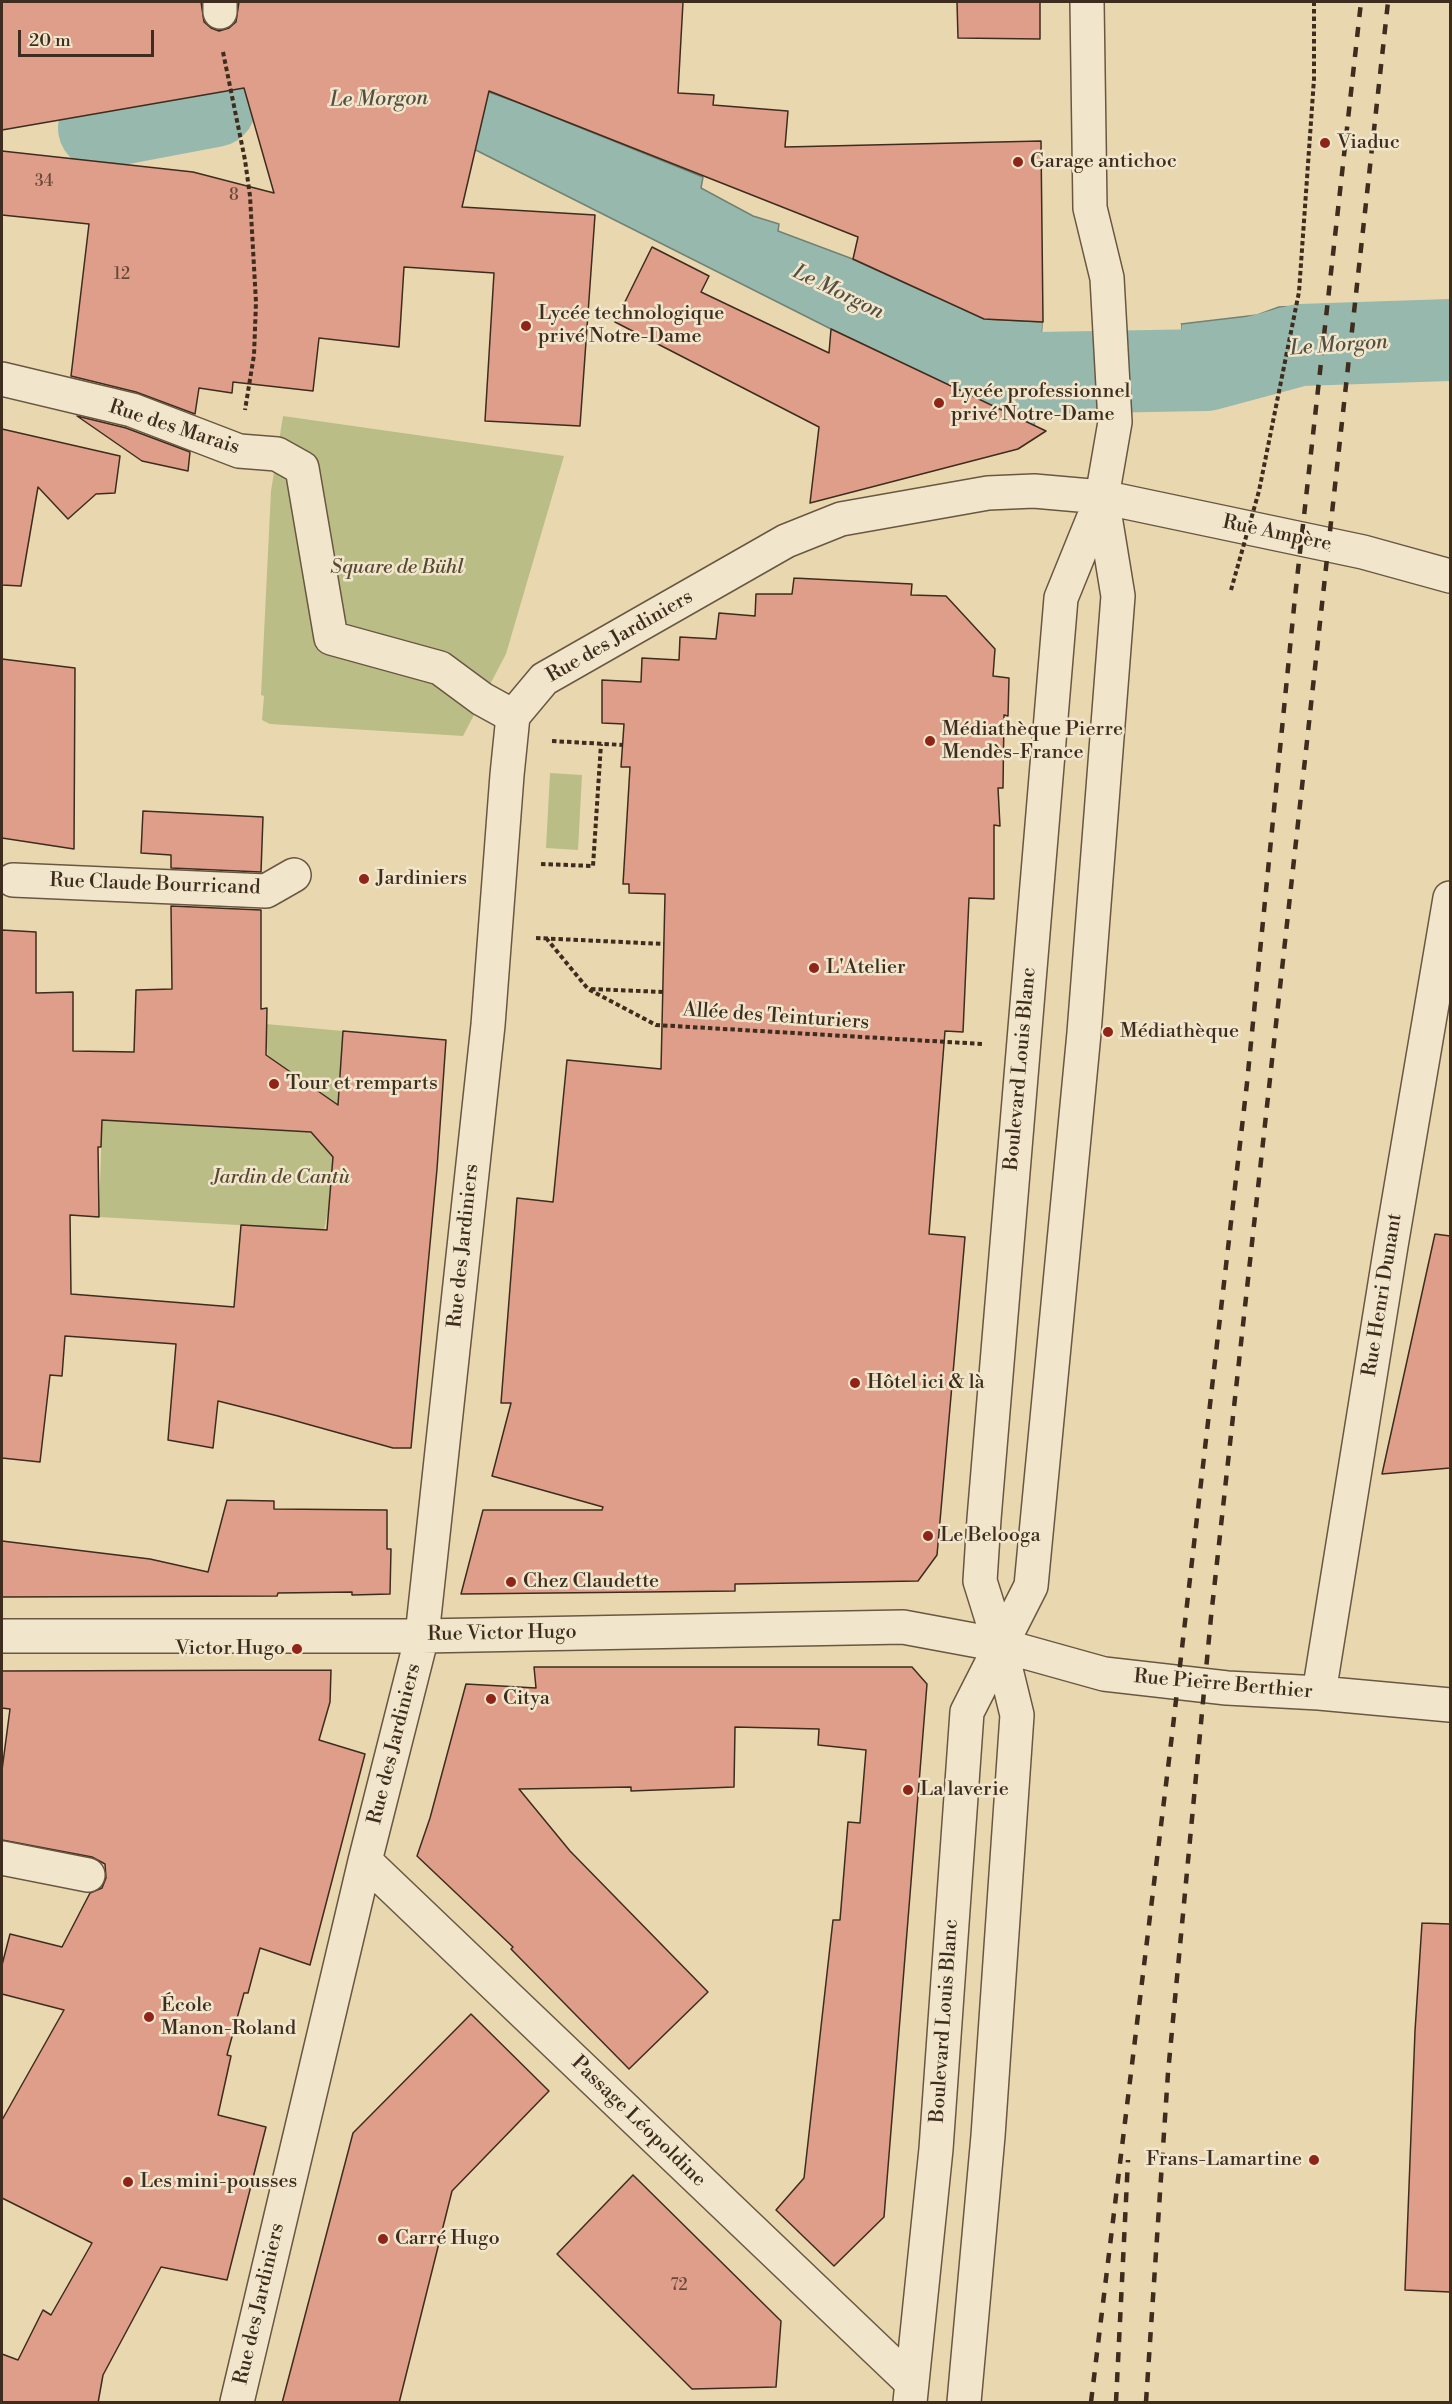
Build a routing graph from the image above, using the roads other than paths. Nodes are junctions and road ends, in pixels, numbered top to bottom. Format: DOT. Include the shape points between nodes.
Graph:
graph roads {
  1 [pos="1087,2"];
  2 [pos="2,379"];
  3 [pos="1102,497"];
  4 [pos="1450,576"];
  5 [pos="513,716"];
  6 [pos="294,875"];
  7 [pos="14,880"];
  8 [pos="1450,898"];
  9 [pos="2,1636"];
  10 [pos="422,1636"];
  11 [pos="1000,1645"];
  12 [pos="1320,1692"];
  13 [pos="1450,1705"];
  14 [pos="2,1858"];
  15 [pos="365,1861"];
  16 [pos="88,1875"];
  17 [pos="911,2392"];
  18 [pos="237,2403"];
  19 [pos="964,2403"];
  1 -- 3 [label="street, Boulevard Louis Blanc" via="1090,208 1107,278 1115,422"];
  2 -- 5 [label="street, Rue des Marais" via="132,410 238,451 277,454 302,468 331,638 440,668"];
  3 -- 4 [label="street, Rue Ampère" via="1363,552"];
  3 -- 5 [label="street, Rue des Jardiniers" via="1034,491 988,493 841,519 786,541 544,679"];
  3 -- 11 [label="street, Boulevard Louis Blanc" via="1118,596 1084,1033 1031,1586"];
  3 -- 11 [label="street, Boulevard Louis Blanc" via="1061,598 980,1581"];
  5 -- 10 [label="street, Rue des Jardiniers" via="488,1025"];
  6 -- 7 [label="street, Rue Claude Bourricand" via="266,891"];
  8 -- 12 [label="street, Rue Henri Dunant"];
  9 -- 10 [label="street, Rue Victor Hugo"];
  10 -- 11 [label="street, Rue Victor Hugo" via="896,1627"];
  10 -- 15 [label="street, Rue des Jardiniers"];
  11 -- 12 [label="street, Rue Pierre Berthier" via="1104,1674 1227,1688"];
  11 -- 17 [label="street, Boulevard Louis Blanc" via="967,1713 936,2149"];
  11 -- 19 [label="street, Boulevard Louis Blanc" via="1017,1715 988,2136"];
  12 -- 13 [label="street, Rue Pierre Berthier"];
  14 -- 16 [label="street"];
  15 -- 17 [label="street, Passage Léopoldine"];
  15 -- 18 [label="street, Rue des Jardiniers"];
}
